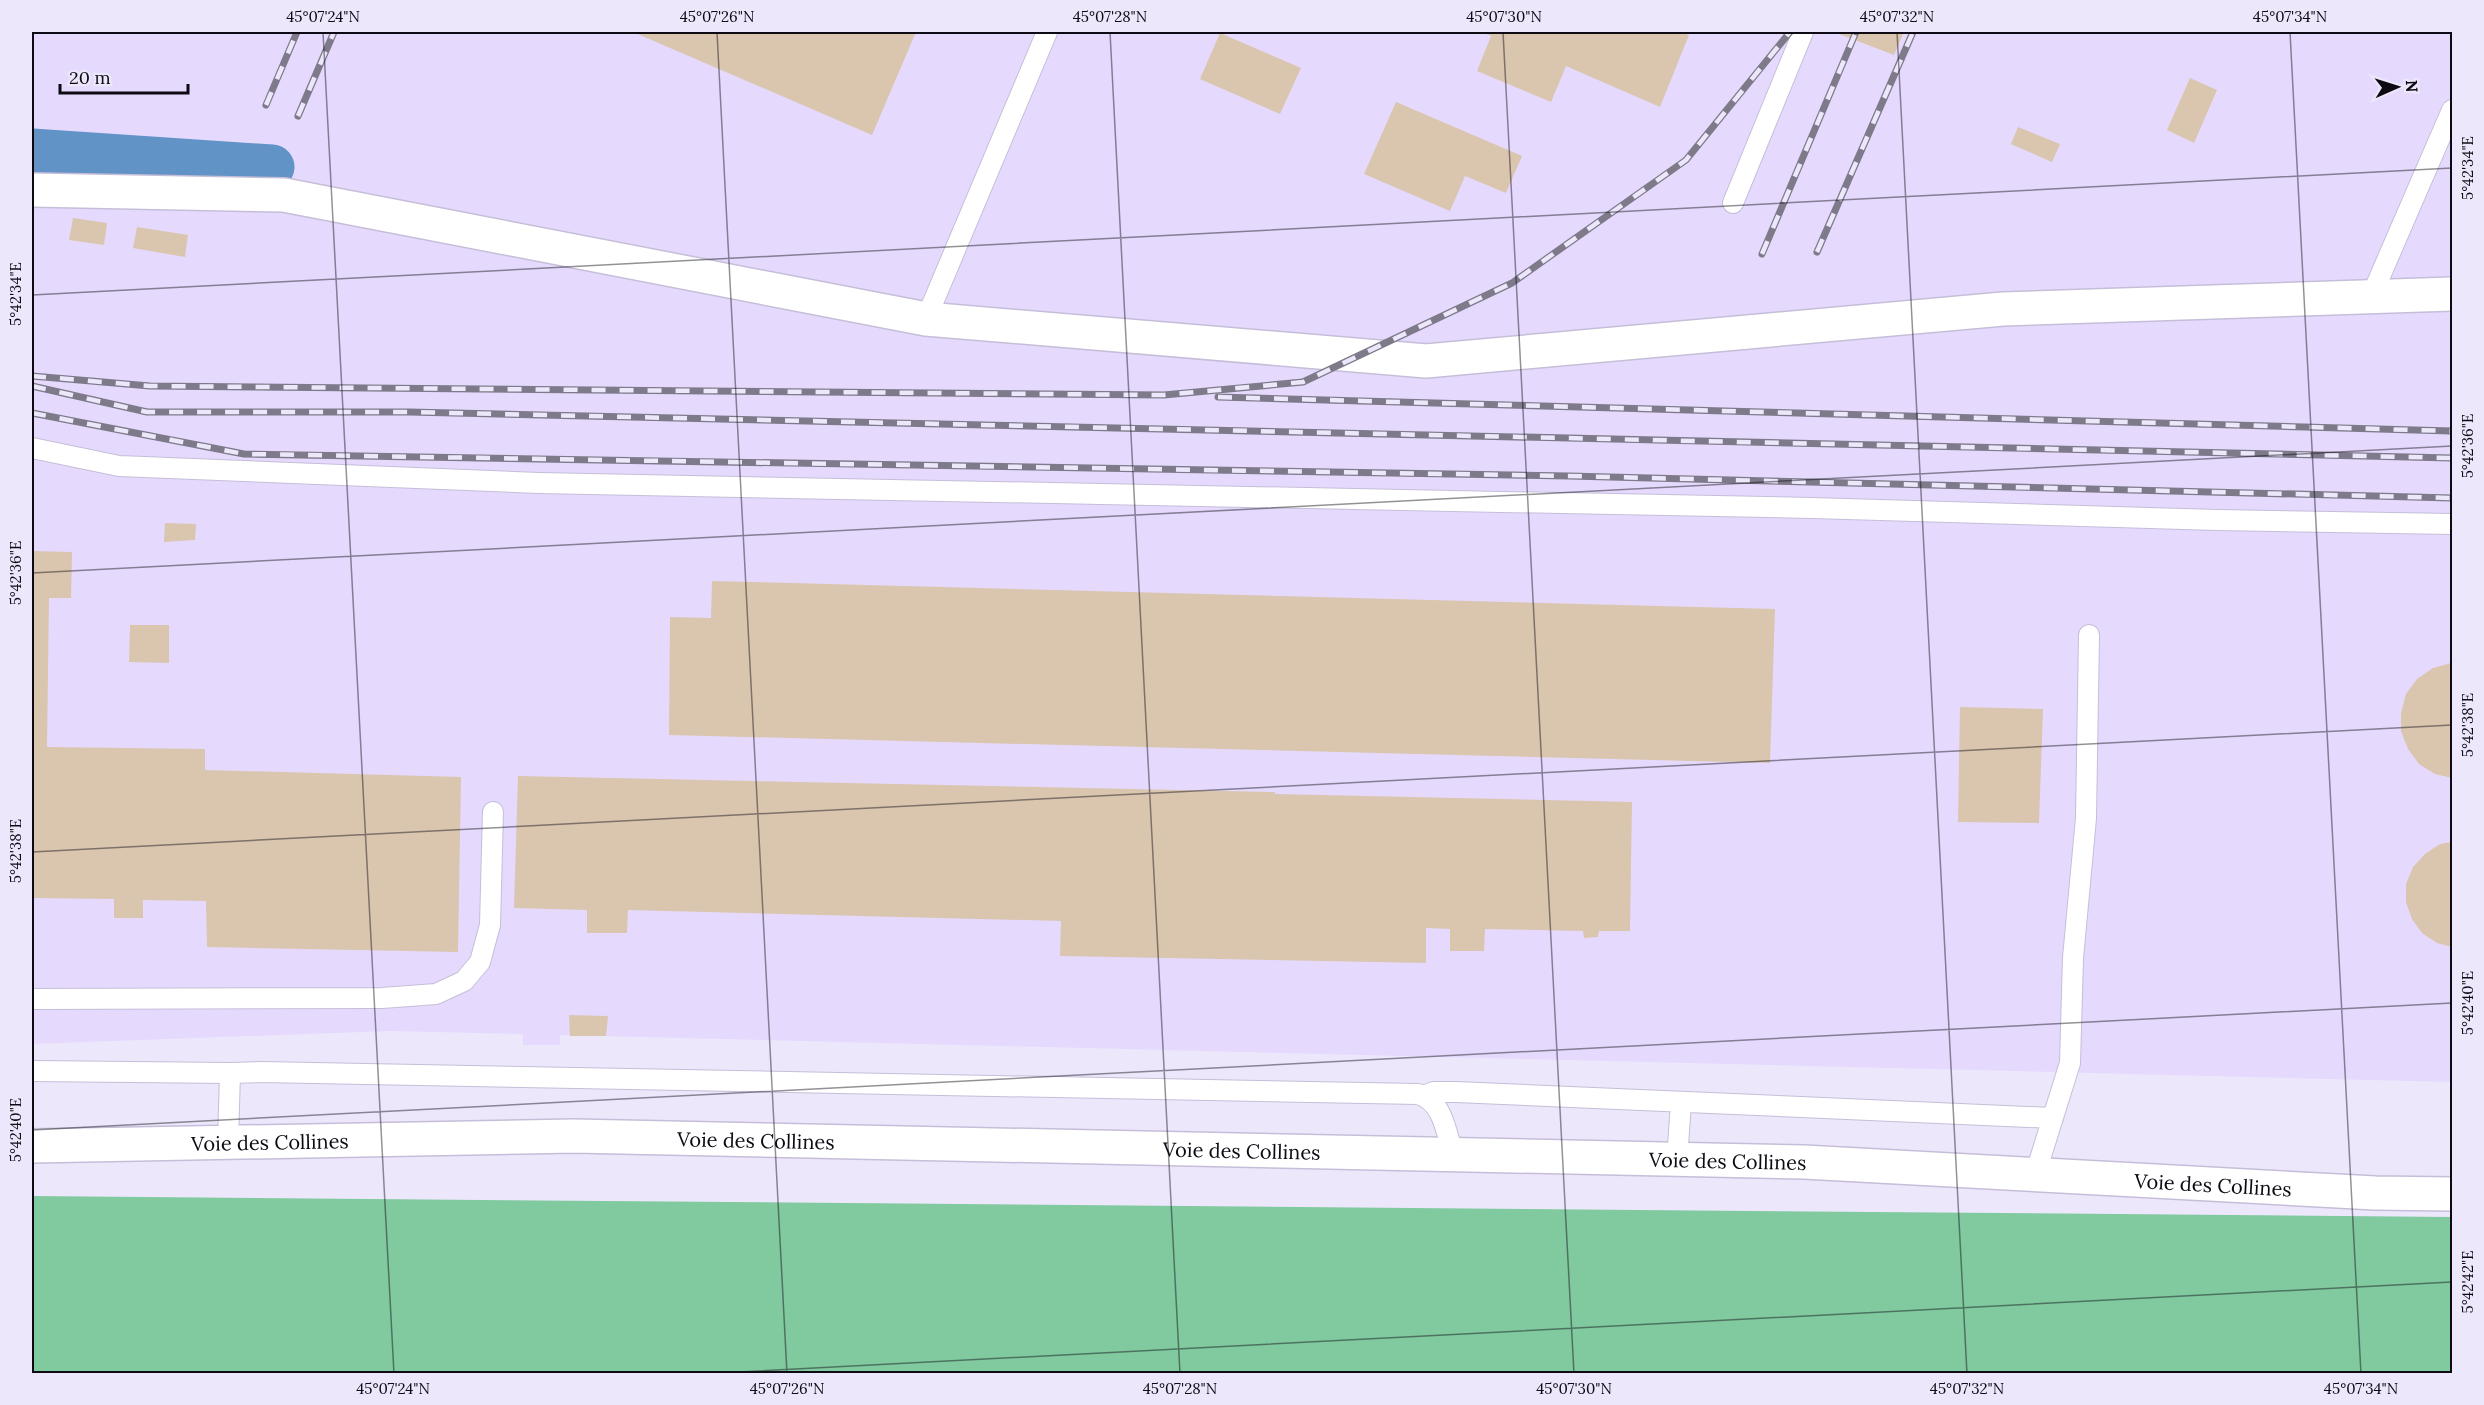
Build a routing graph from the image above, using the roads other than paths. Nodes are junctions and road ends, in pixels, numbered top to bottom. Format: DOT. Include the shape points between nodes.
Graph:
graph roads {
  1 [pos="1047,32"];
  2 [pos="1803,32"];
  3 [pos="2452,110"];
  4 [pos="32,190"];
  5 [pos="1733,203"];
  6 [pos="2452,294"];
  7 [pos="2371,297"];
  8 [pos="926,319"];
  9 [pos="32,448"];
  10 [pos="2452,524"];
  11 [pos="2089,635"];
  12 [pos="493,812"];
  13 [pos="32,999"];
  14 [pos="32,1071"];
  15 [pos="230,1073"];
  16 [pos="1423,1096"];
  17 [pos="1682,1103"];
  18 [pos="2053,1118"];
  19 [pos="228,1143"];
  20 [pos="32,1146"];
  21 [pos="1453,1154"];
  22 [pos="1677,1159"];
  23 [pos="2035,1175"];
  24 [pos="2452,1194"];
  1 -- 8 [label="lane"];
  2 -- 5 [label="lane"];
  3 -- 7 [label="lane"];
  4 -- 8 [label="street" via="284,195"];
  6 -- 7 [label="street"];
  7 -- 8 [label="street" via="2003,309 1426,361"];
  9 -- 10 [label="lane" via="119,466 539,483"];
  11 -- 18 [label="lane" via="2086,818 2073,958 2070,1063"];
  12 -- 13 [label="lane" via="490,924 480,962 464,981 436,994 370,998"];
  14 -- 15 [label="lane"];
  15 -- 16 [label="lane"];
  15 -- 19 [label="lane"];
  16 -- 17 [label="lane" via="1456,1092"];
  16 -- 21 [label="lane" via="1437,1105"];
  17 -- 18 [label="lane"];
  17 -- 22 [label="lane"];
  18 -- 23 [label="lane"];
  19 -- 20 [label="street, Voie des Collines"];
  19 -- 21 [label="street, Voie des Collines" via="574,1136"];
  21 -- 22 [label="street, Voie des Collines"];
  22 -- 23 [label="street, Voie des Collines"];
  23 -- 24 [label="street, Voie des Collines"];
}
